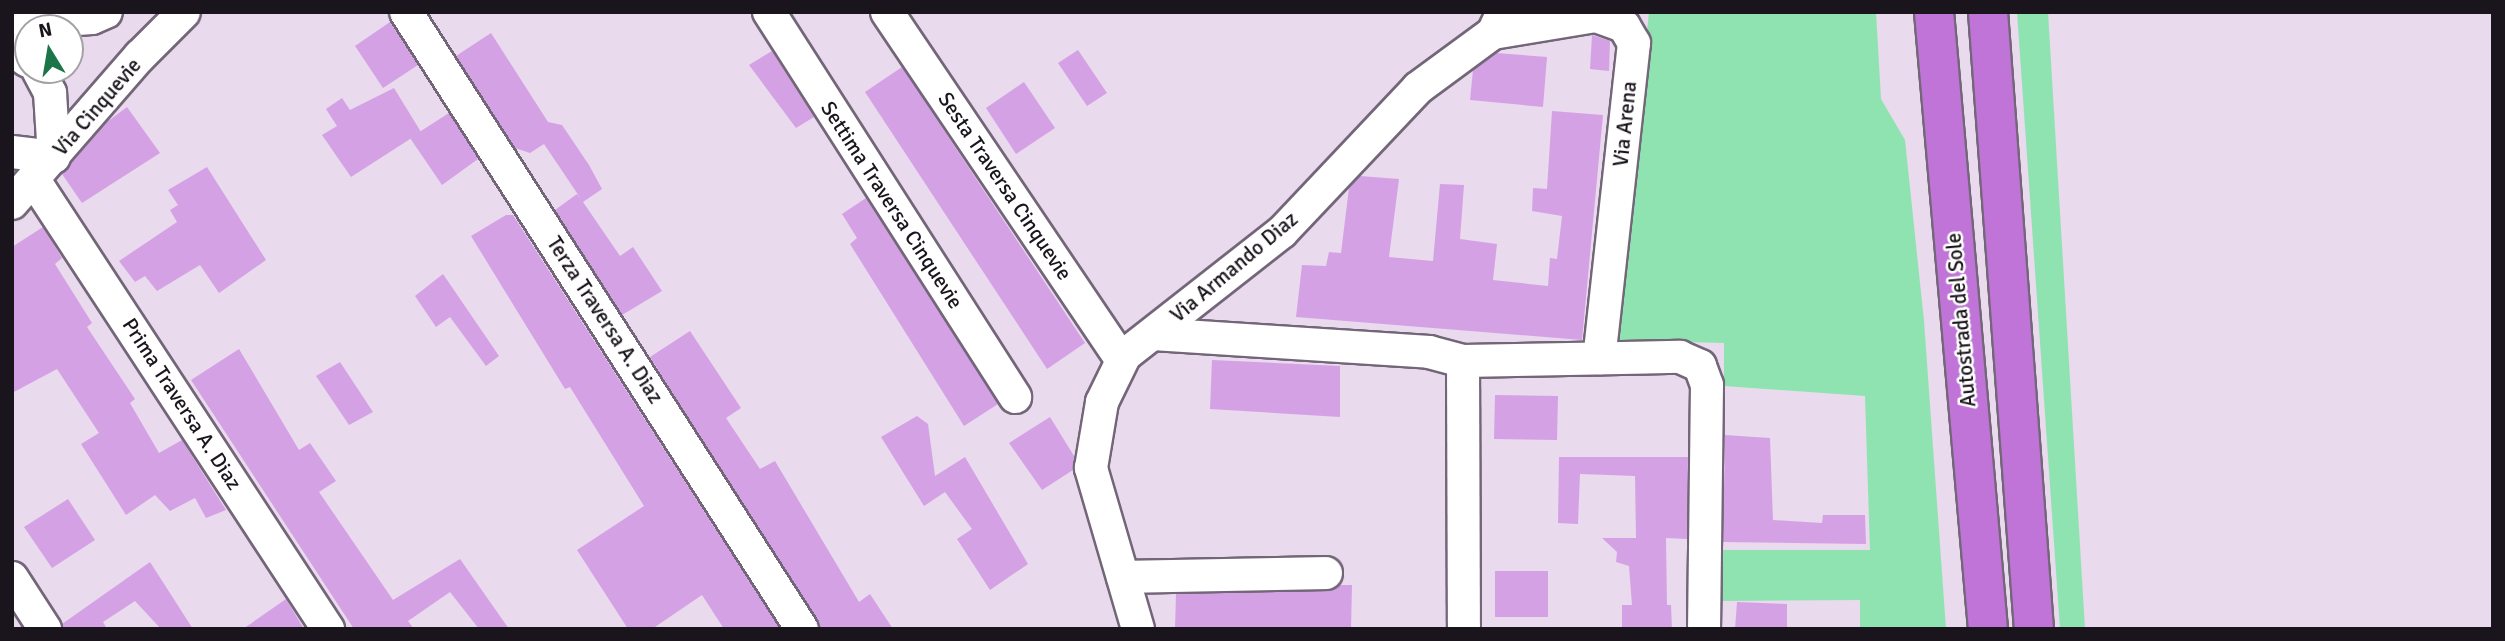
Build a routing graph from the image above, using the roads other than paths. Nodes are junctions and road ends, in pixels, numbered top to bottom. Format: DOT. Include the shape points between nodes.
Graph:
graph roads {
  1 [pos="106,12"];
  2 [pos="184,12"];
  3 [pos="406,12"];
  4 [pos="769,12"];
  5 [pos="887,12"];
  6 [pos="1934,12"];
  7 [pos="1988,12"];
  8 [pos="12,19"];
  9 [pos="1498,23"];
  10 [pos="45,84"];
  11 [pos="12,152"];
  12 [pos="44,168"];
  13 [pos="12,203"];
  14 [pos="1153,334"];
  15 [pos="1600,358"];
  16 [pos="1122,360"];
  17 [pos="1463,361"];
  18 [pos="1015,397"];
  19 [pos="1326,573"];
  20 [pos="1123,577"];
  21 [pos="12,578"];
  22 [pos="45,629"];
  23 [pos="328,629"];
  24 [pos="802,629"];
  25 [pos="1138,629"];
  26 [pos="1464,629"];
  27 [pos="1704,629"];
  28 [pos="1988,629"];
  29 [pos="2034,629"];
  1 -- 8 [label="street" via="92,18"];
  2 -- 12 [label="street, Via Cinquevie"];
  3 -- 24 [label="street, Terza Traversa A. Diaz"];
  4 -- 18 [label="street, Settima Traversa Cinquevie"];
  5 -- 16 [label="street, Sesta Traversa Cinquevie"];
  6 -- 28 [label="highway, Autostrada del Sole"];
  7 -- 29 [label="highway"];
  9 -- 14 [label="street, Via Armando Diaz" via="1418,88 1282,232"];
  9 -- 15 [label="street, Via Arena" via="1596,16 1624,26 1634,43"];
  10 -- 12 [label="street" via="50,93"];
  11 -- 12 [label="street"];
  12 -- 13 [label="street, Via Cinquevie"];
  12 -- 23 [label="street, Prima Traversa A. Diaz"];
  14 -- 16 [label="street, Via Armando Diaz"];
  14 -- 17 [label="street" via="1430,352"];
  15 -- 17 [label="street"];
  15 -- 27 [label="street" via="1680,357 1700,366 1707,385"];
  16 -- 20 [label="street, Via Armando Diaz" via="1102,402 1091,468"];
  17 -- 26 [label="street"];
  19 -- 20 [label="street"];
  20 -- 25 [label="street, Via Armando Diaz"];
  21 -- 22 [label="street"];
}
